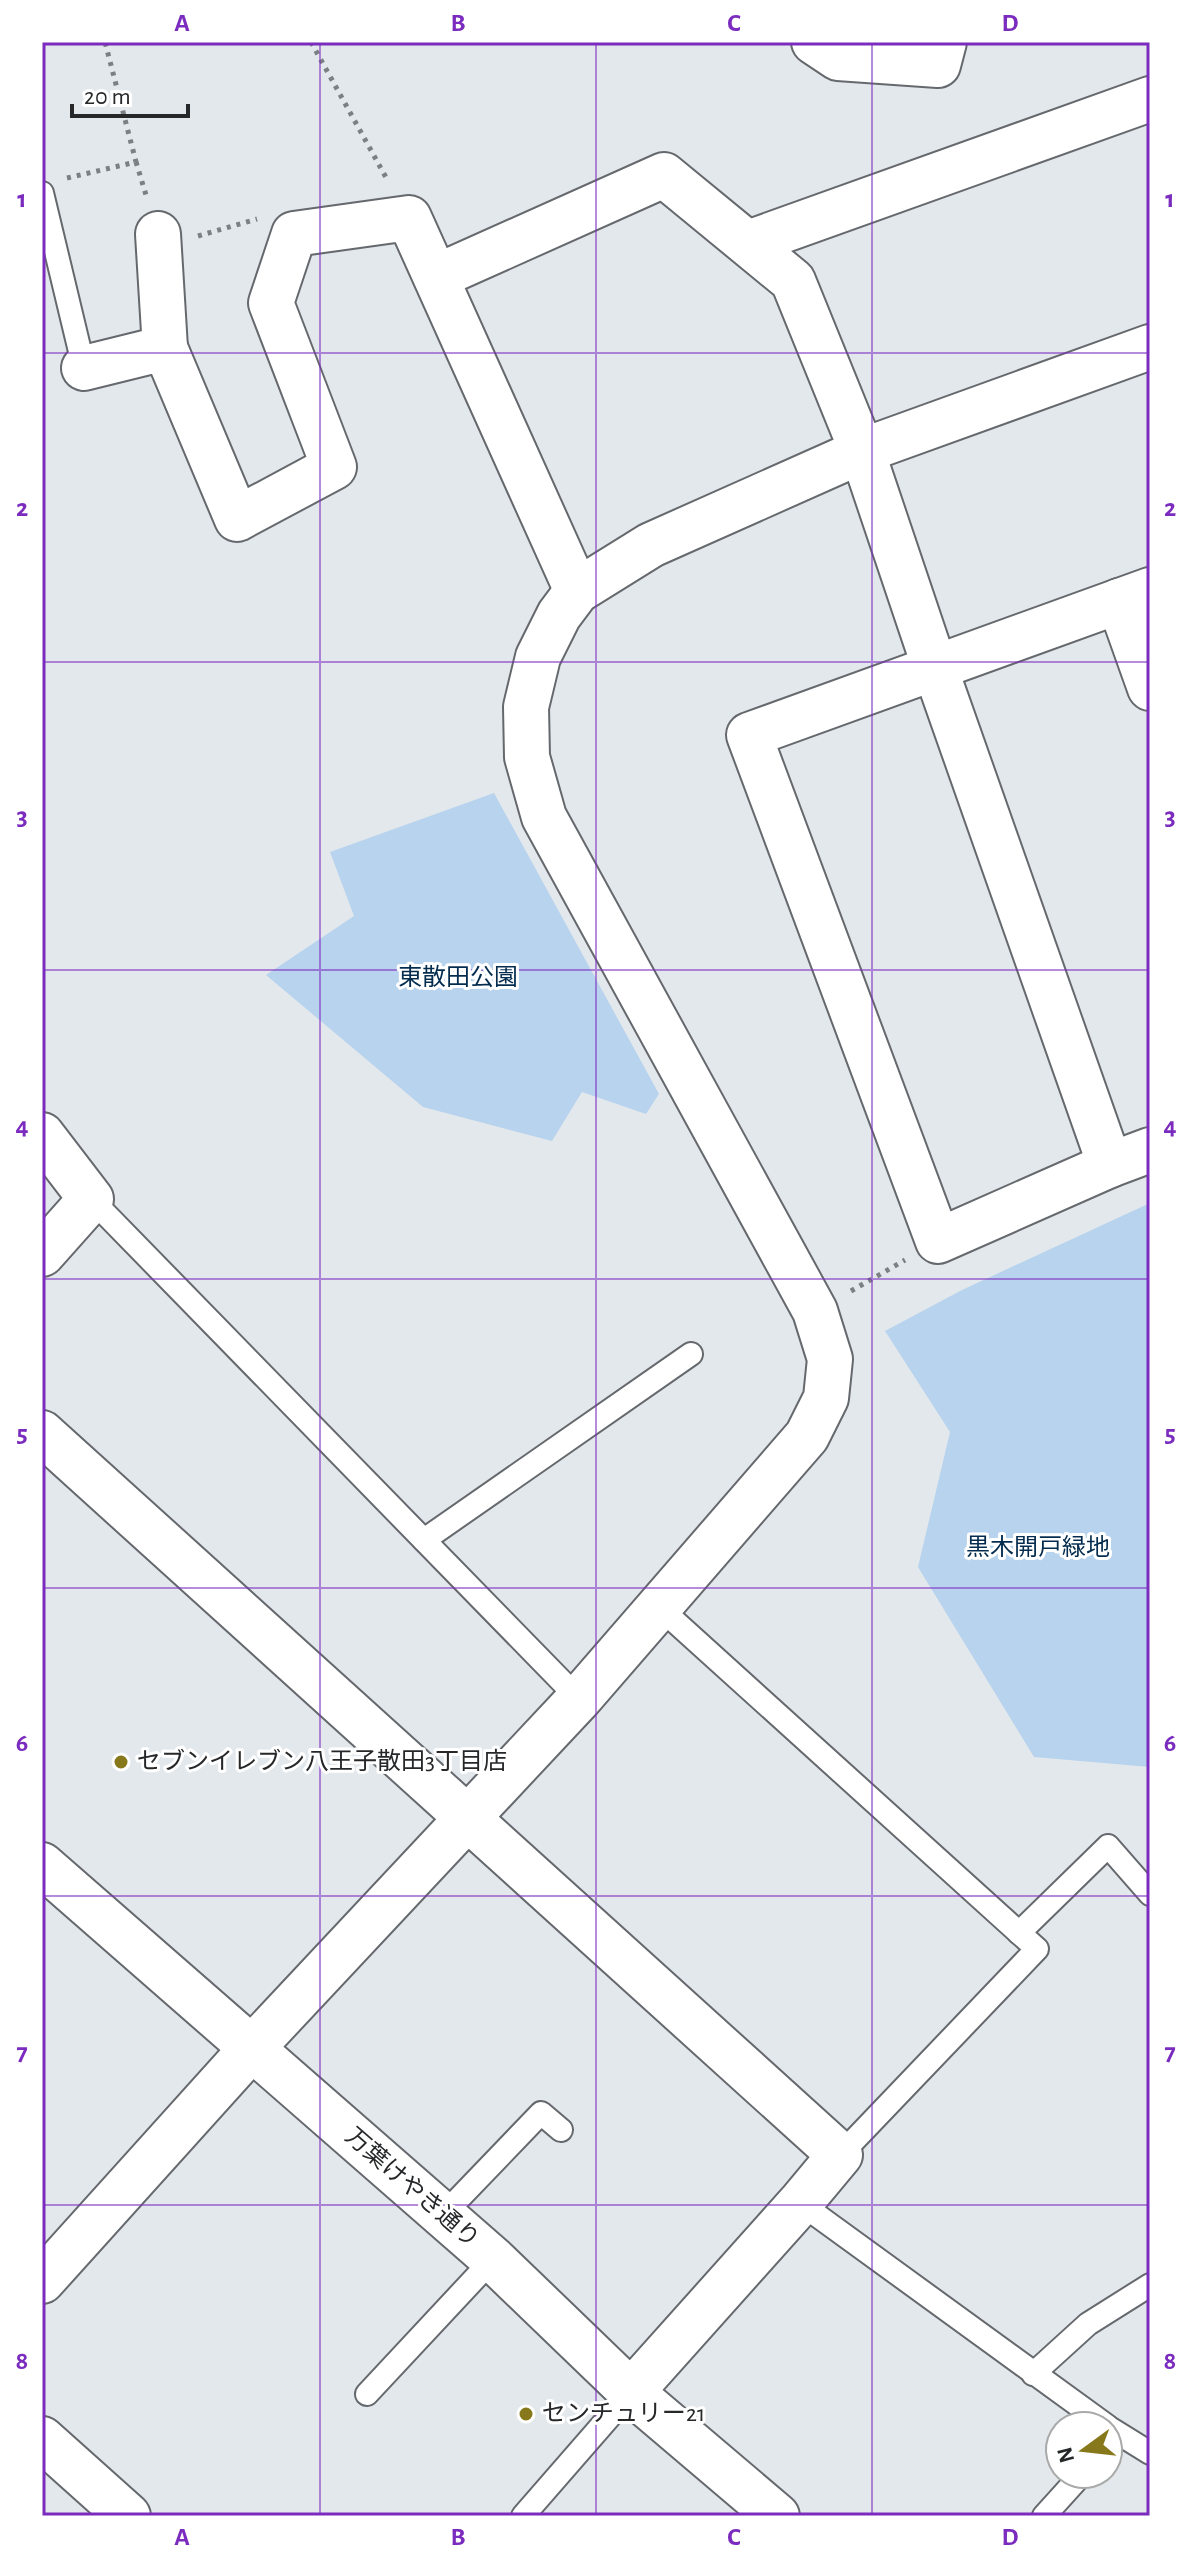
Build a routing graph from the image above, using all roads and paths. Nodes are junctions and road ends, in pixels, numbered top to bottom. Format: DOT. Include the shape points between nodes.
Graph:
graph roads {
  1 [pos="105,42"];
  2 [pos="311,42"];
  3 [pos="814,42"];
  4 [pos="944,42"];
  5 [pos="1150,99"];
  6 [pos="49,187"];
  7 [pos="409,218"];
  8 [pos="294,234"];
  9 [pos="159,241"];
  10 [pos="748,243"];
  11 [pos="436,277"];
  12 [pos="1150,347"];
  13 [pos="165,348"];
  14 [pos="84,368"];
  15 [pos="862,451"];
  16 [pos="577,591"];
  17 [pos="1134,596"];
  18 [pos="935,668"];
  19 [pos="1150,688"];
  20 [pos="42,1135"];
  21 [pos="1130,1157"];
  22 [pos="91,1199"];
  23 [pos="938,1241"];
  24 [pos="42,1254"];
  25 [pos="815,1311"];
  26 [pos="691,1354"];
  27 [pos="42,1433"];
  28 [pos="424,1540"];
  29 [pos="660,1608"];
  30 [pos="579,1699"];
  31 [pos="468,1819"];
  32 [pos="42,1865"];
  33 [pos="1150,1894"];
  34 [pos="1019,1933"];
  35 [pos="252,2048"];
  36 [pos="561,2130"];
  37 [pos="840,2155"];
  38 [pos="800,2203"];
  39 [pos="443,2215"];
  40 [pos="493,2259"];
  41 [pos="42,2281"];
  42 [pos="1150,2285"];
  43 [pos="1033,2374"];
  44 [pos="631,2392"];
  45 [pos="367,2394"];
  46 [pos="1080,2410"];
  47 [pos="42,2439"];
  48 [pos="1124,2440"];
  49 [pos="1150,2453"];
  50 [pos="1068,2490"];
  51 [pos="128,2516"];
  52 [pos="523,2516"];
  53 [pos="777,2516"];
  54 [pos="1044,2516"];
  1 -- 6 [label="path" via="136,162"];
  2 -- 7 [label="path"];
  3 -- 4 [label="street" via="838,58 938,65"];
  5 -- 10 [label="street"];
  6 -- 14 [label="lane"];
  7 -- 8 [label="street"];
  7 -- 11 [label="street"];
  8 -- 9 [label="path" via="255,219"];
  8 -- 13 [label="street" via="271,303 334,467 237,519"];
  9 -- 13 [label="street"];
  10 -- 11 [label="street" via="664,175"];
  10 -- 15 [label="street" via="793,281"];
  11 -- 16 [label="street"];
  12 -- 15 [label="street"];
  13 -- 14 [label="street"];
  15 -- 16 [label="street" via="651,545"];
  15 -- 18 [label="street"];
  16 -- 25 [label="street" via="538,657 526,707 527,757 544,817"];
  17 -- 18 [label="street"];
  17 -- 19 [label="street"];
  18 -- 21 [label="street"];
  18 -- 23 [label="street" via="749,735"];
  20 -- 22 [label="street"];
  21 -- 23 [label="street"];
  22 -- 24 [label="street"];
  22 -- 28 [label="lane"];
  23 -- 25 [label="path"];
  25 -- 29 [label="street" via="830,1359 826,1398 807,1436"];
  26 -- 28 [label="lane"];
  27 -- 31 [label="street"];
  28 -- 30 [label="lane"];
  29 -- 30 [label="street"];
  29 -- 34 [label="lane"];
  30 -- 31 [label="street"];
  31 -- 35 [label="street"];
  31 -- 37 [label="street"];
  32 -- 35 [label="street, 万葉けやき通り"];
  33 -- 34 [label="lane" via="1108,1846"];
  34 -- 37 [label="lane" via="1037,1949"];
  35 -- 39 [label="street, 万葉けやき通り"];
  35 -- 41 [label="street"];
  36 -- 39 [label="lane" via="541,2113"];
  37 -- 38 [label="street"];
  38 -- 43 [label="lane"];
  38 -- 44 [label="street"];
  39 -- 40 [label="street, 万葉けやき通り"];
  40 -- 44 [label="street, 万葉けやき通り"];
  40 -- 45 [label="lane"];
  42 -- 43 [label="lane" via="1088,2324"];
  43 -- 46 [label="lane"];
  44 -- 52 [label="lane"];
  44 -- 53 [label="street, 万葉けやき通り"];
  47 -- 51 [label="street"];
  48 -- 49 [label="lane"];
  50 -- 54 [label="lane"];
}
